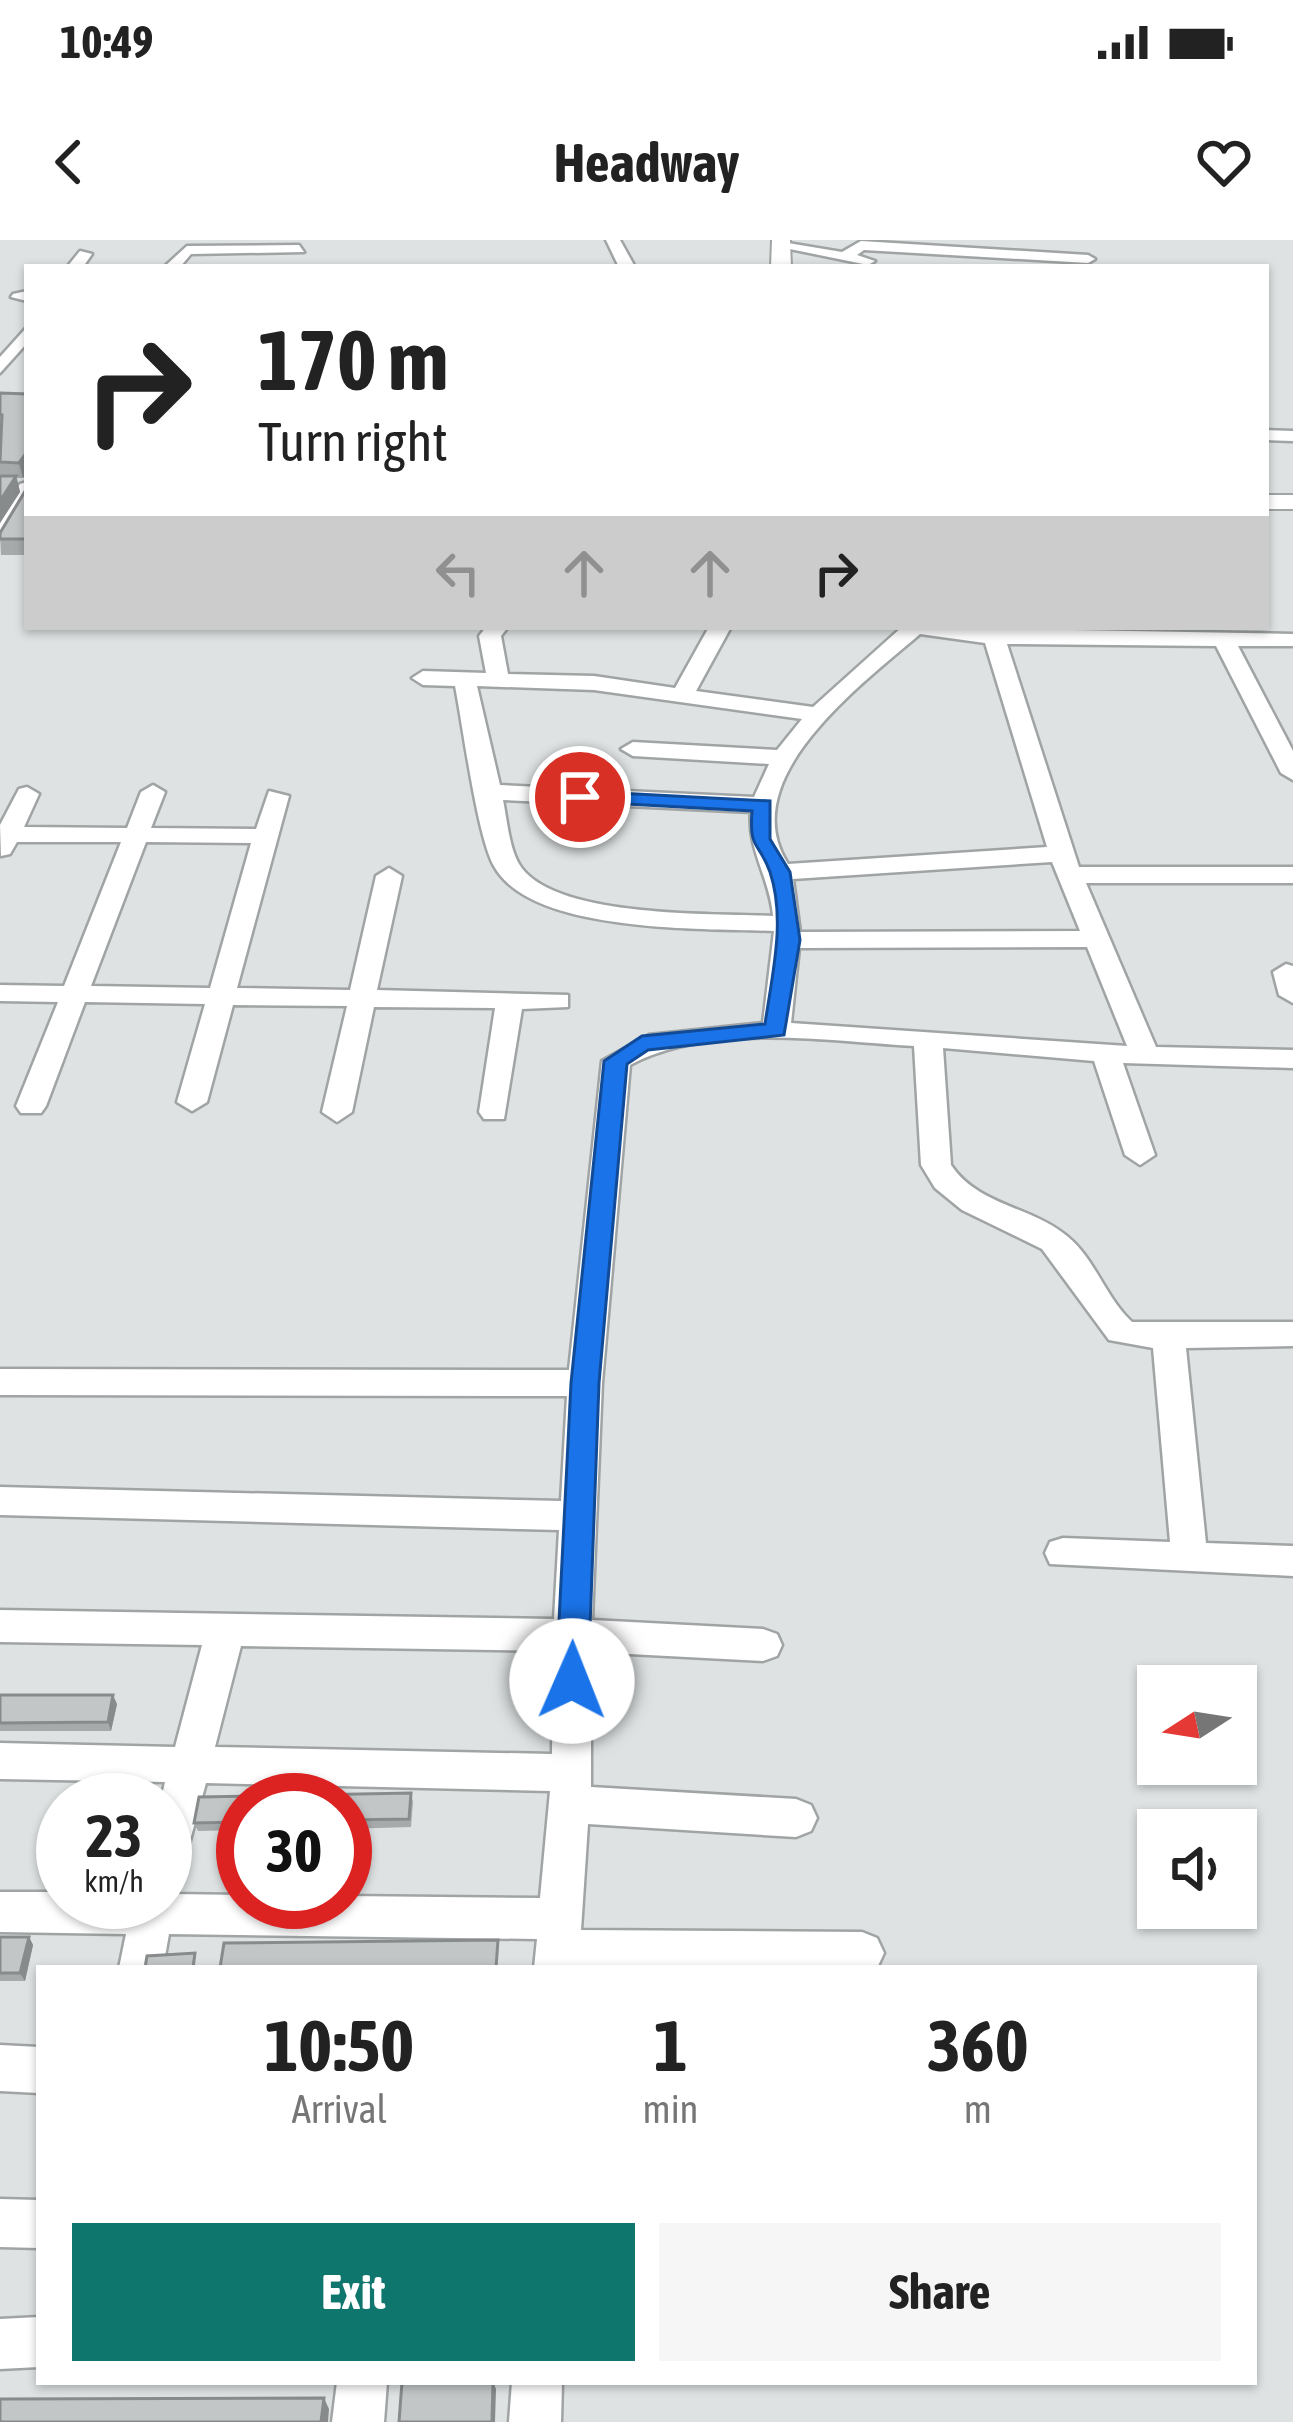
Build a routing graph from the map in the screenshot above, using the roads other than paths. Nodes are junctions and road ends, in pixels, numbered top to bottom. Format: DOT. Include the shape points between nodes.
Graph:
graph roads {
  1 [pos="1048,240"];
  2 [pos="263,249"];
  3 [pos="299,249"];
  4 [pos="781,251"];
  5 [pos="1086,252"];
  6 [pos="848,255"];
  7 [pos="175,264"];
  8 [pos="276,264"];
  9 [pos="880,264"];
  10 [pos="24,336"];
  11 [pos="0,368"];
  12 [pos="24,491"];
  13 [pos="0,532"];
  14 [pos="495,630"];
  15 [pos="718,630"];
  16 [pos="912,630"];
  17 [pos="937,630"];
  18 [pos="1132,633"];
  19 [pos="994,638"];
  20 [pos="1224,640"];
  21 [pos="1293,640"];
  22 [pos="423,678"];
  23 [pos="464,678"];
  24 [pos="497,678"];
  25 [pos="682,694"];
  26 [pos="815,714"];
  27 [pos="633,749"];
  28 [pos="787,758"];
  29 [pos="1293,773"];
  30 [pos="153,792"];
  31 [pos="489,793"];
  32 [pos="26,794"];
  33 [pos="278,796"];
  34 [pos="763,805"];
  35 [pos="137,835"];
  36 [pos="267,836"];
  37 [pos="3,839"];
  38 [pos="1065,865"];
  39 [pos="780,872"];
  40 [pos="1293,875"];
  41 [pos="389,876"];
  42 [pos="788,932"];
  43 [pos="1096,939"];
  44 [pos="0,993"];
  45 [pos="78,994"];
  46 [pos="223,996"];
  47 [pos="362,998"];
  48 [pos="510,999"];
  49 [pos="558,1001"];
  50 [pos="754,1032"];
  51 [pos="928,1040"];
  52 [pos="1106,1054"];
  53 [pos="1145,1055"];
  54 [pos="1293,1059"];
  55 [pos="192,1102"];
  56 [pos="31,1106"];
  57 [pos="337,1112"];
  58 [pos="494,1112"];
  59 [pos="1140,1155"];
  60 [pos="1293,1334"];
  61 [pos="1168,1336"];
  62 [pos="0,1382"];
  63 [pos="585,1383"];
  64 [pos="0,1501"];
  65 [pos="579,1516"];
  66 [pos="1063,1553"];
  67 [pos="1189,1553"];
  68 [pos="1293,1561"];
  69 [pos="0,1626"];
  70 [pos="226,1628"];
  71 [pos="572,1635"];
  72 [pos="763,1645"];
  73 [pos="0,1761"];
  74 [pos="192,1762"];
  75 [pos="189,1773"];
  76 [pos="570,1788"];
  77 [pos="796,1818"];
  78 [pos="36,1911"];
  79 [pos="0,1912"];
  80 [pos="192,1912"];
  81 [pos="148,1929"];
  82 [pos="557,1946"];
  83 [pos="862,1953"];
  84 [pos="142,1965"];
  85 [pos="0,2068"];
  86 [pos="36,2070"];
  87 [pos="0,2223"];
  88 [pos="36,2224"];
  89 [pos="36,2342"];
  90 [pos="0,2344"];
  91 [pos="362,2385"];
  92 [pos="537,2385"];
  93 [pos="358,2422"];
  94 [pos="535,2422"];
  1 -- 5 [label="street"];
  2 -- 3 [label="street"];
  2 -- 7 [label="street" via="187,250"];
  2 -- 8 [label="street"];
  4 -- 6 [label="street"];
  5 -- 6 [label="street" via="861,245"];
  6 -- 9 [label="street"];
  10 -- 11 [label="street"];
  12 -- 13 [label="street"];
  14 -- 24 [label="street"];
  15 -- 25 [label="street"];
  16 -- 26 [label="street"];
  17 -- 19 [label="street"];
  18 -- 19 [label="street"];
  18 -- 20 [label="street"];
  19 -- 38 [label="street"];
  20 -- 21 [label="street"];
  20 -- 29 [label="street"];
  22 -- 23 [label="street"];
  23 -- 24 [label="street"];
  23 -- 31 [label="street"];
  24 -- 25 [label="street"];
  25 -- 26 [label="street"];
  26 -- 28 [label="street"];
  27 -- 28 [label="street"];
  28 -- 34 [label="street"];
  30 -- 35 [label="street"];
  31 -- 34 [label="street"];
  31 -- 42 [label="street" via="508,871 537,894 592,909"];
  32 -- 37 [label="street"];
  33 -- 36 [label="street"];
  34 -- 39 [label="street" via="760,839"];
  35 -- 36 [label="street"];
  35 -- 37 [label="street"];
  35 -- 45 [label="street"];
  36 -- 46 [label="street"];
  38 -- 39 [label="street"];
  38 -- 40 [label="street"];
  38 -- 43 [label="street"];
  39 -- 42 [label="street"];
  41 -- 47 [label="street"];
  42 -- 43 [label="street"];
  42 -- 50 [label="street"];
  43 -- 53 [label="street"];
  44 -- 45 [label="street"];
  45 -- 46 [label="street"];
  45 -- 56 [label="street"];
  46 -- 47 [label="street"];
  46 -- 55 [label="street"];
  47 -- 48 [label="street"];
  47 -- 57 [label="street"];
  48 -- 49 [label="street"];
  48 -- 58 [label="street"];
  50 -- 51 [label="street"];
  50 -- 63 [label="street" via="642,1043 616,1061"];
  51 -- 52 [label="street"];
  51 -- 61 [label="street" via="936,1165 945,1183 1052,1240 1078,1264 1121,1330"];
  52 -- 53 [label="street"];
  52 -- 59 [label="street"];
  53 -- 54 [label="street"];
  60 -- 61 [label="street"];
  61 -- 67 [label="street"];
  62 -- 63 [label="street"];
  63 -- 65 [label="street"];
  64 -- 65 [label="street"];
  65 -- 71 [label="street"];
  66 -- 67 [label="street"];
  67 -- 68 [label="street"];
  69 -- 70 [label="street"];
  70 -- 71 [label="street"];
  70 -- 74 [label="street"];
  71 -- 72 [label="street"];
  71 -- 76 [label="street"];
  73 -- 74 [label="street"];
  74 -- 75 [label="street"];
  74 -- 76 [label="street"];
  76 -- 77 [label="street"];
  76 -- 82 [label="street"];
  78 -- 79 [label="street"];
  80 -- 82 [label="street"];
  81 -- 84 [label="street"];
  82 -- 83 [label="street"];
  85 -- 86 [label="street"];
  87 -- 88 [label="street"];
  89 -- 90 [label="street"];
  91 -- 93 [label="street"];
  92 -- 94 [label="street"];
}
